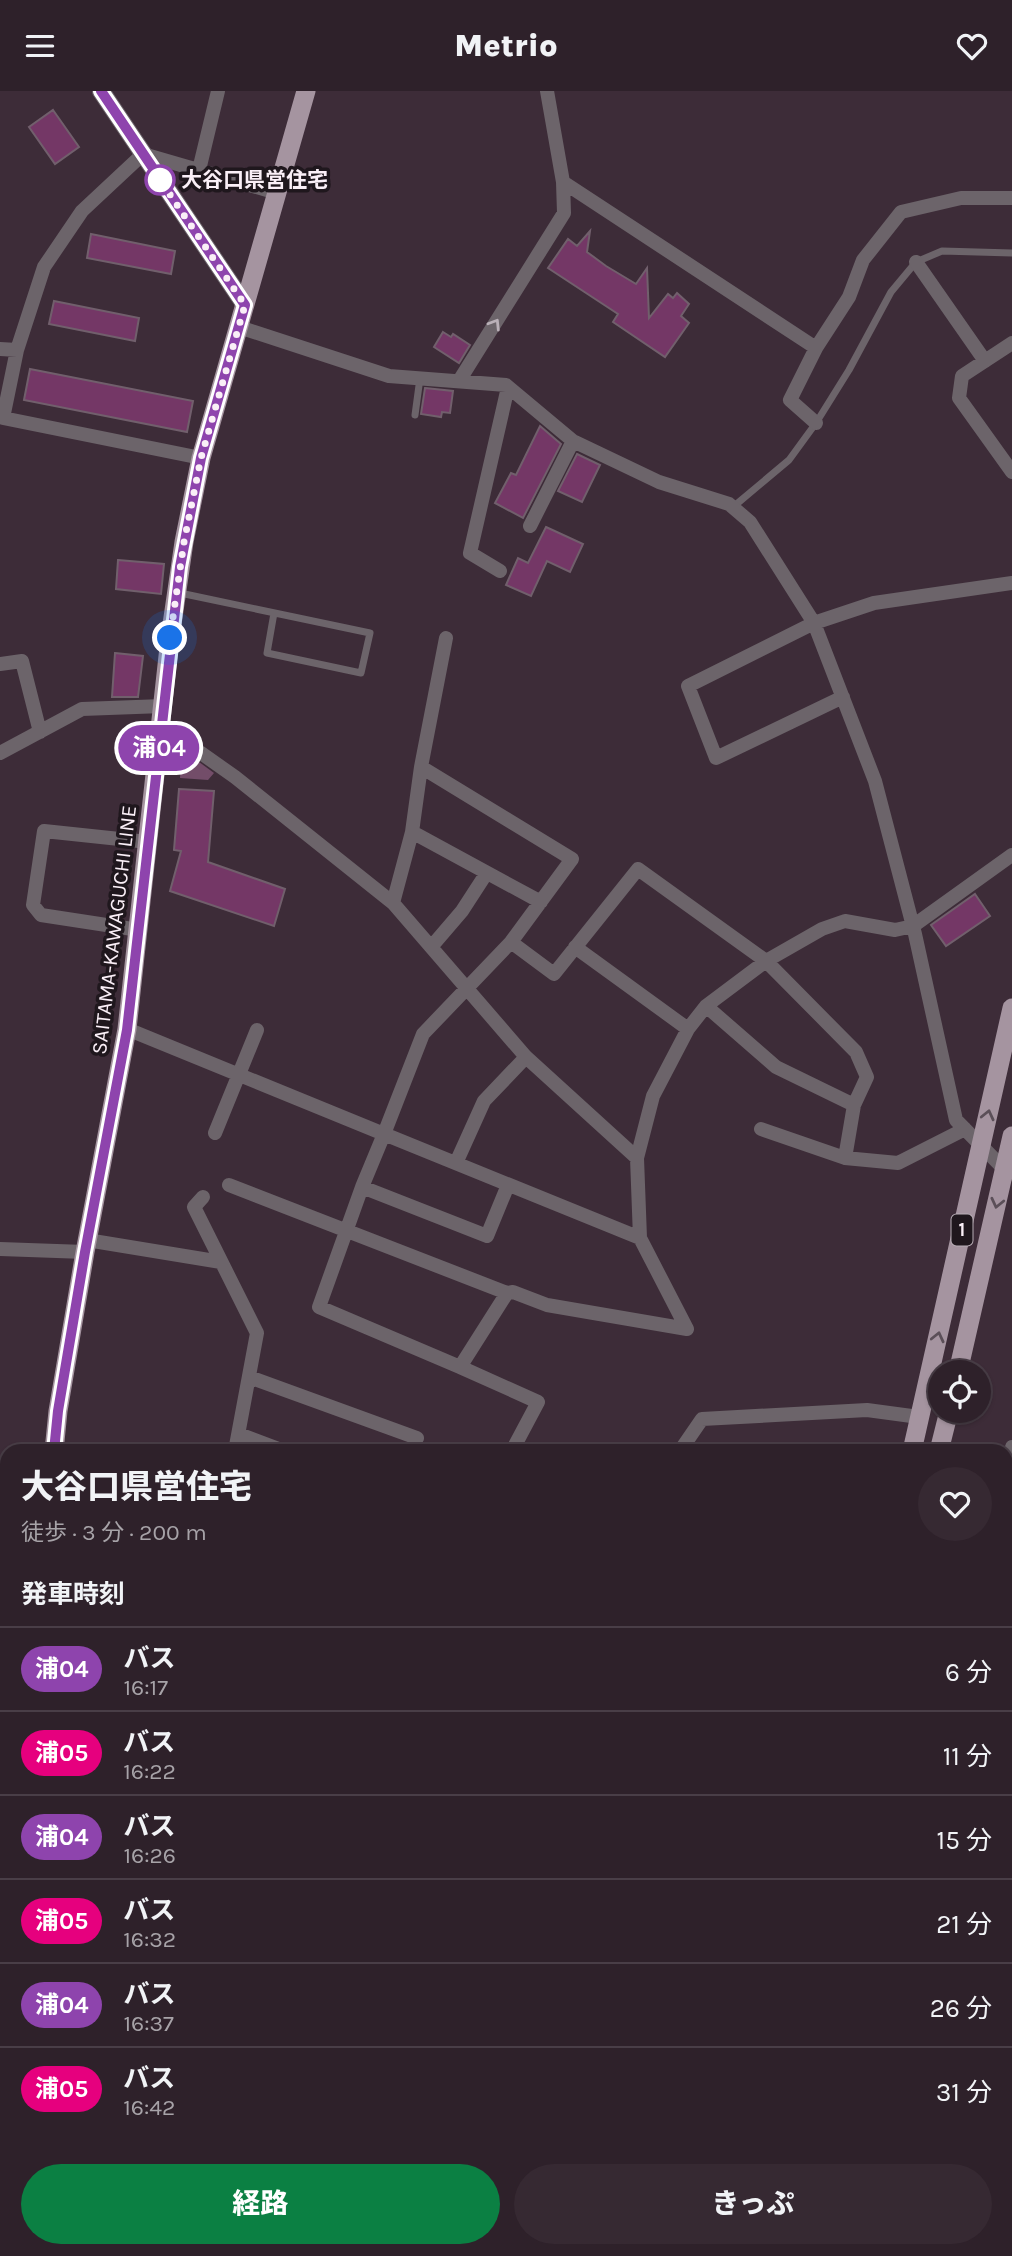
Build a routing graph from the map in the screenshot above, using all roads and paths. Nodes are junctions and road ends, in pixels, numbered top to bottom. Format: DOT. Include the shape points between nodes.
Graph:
graph roads {
  1 [pos="101,91"];
  2 [pos="218,91"];
  3 [pos="306,91"];
  4 [pos="547,91"];
  5 [pos="143,154"];
  6 [pos="199,170"];
  7 [pos="563,182"];
  8 [pos="277,193"];
  9 [pos="1012,198"];
  10 [pos="1012,253"];
  11 [pos="916,262"];
  12 [pos="245,305"];
  13 [pos="239,327"];
  14 [pos="1012,343"];
  15 [pos="816,348"];
  16 [pos="0,349"];
  17 [pos="17,350"];
  18 [pos="985,361"];
  19 [pos="420,378"];
  20 [pos="459,381"];
  21 [pos="508,387"];
  22 [pos="415,415"];
  23 [pos="816,423"];
  24 [pos="573,441"];
  25 [pos="201,458"];
  26 [pos="1012,472"];
  27 [pos="733,507"];
  28 [pos="530,526"];
  29 [pos="500,571"];
  30 [pos="1012,583"];
  31 [pos="176,592"];
  32 [pos="274,613"];
  33 [pos="814,623"];
  34 [pos="446,638"];
  35 [pos="0,664"];
  36 [pos="843,697"];
  37 [pos="163,706"];
  38 [pos="40,732"];
  39 [pos="160,736"];
  40 [pos="0,753"];
  41 [pos="421,767"];
  42 [pos="412,832"];
  43 [pos="148,842"];
  44 [pos="1012,855"];
  45 [pos="486,874"];
  46 [pos="393,902"];
  47 [pos="541,902"];
  48 [pos="913,926"];
  49 [pos="139,930"];
  50 [pos="511,942"];
  51 [pos="432,946"];
  52 [pos="575,947"];
  53 [pos="766,961"];
  54 [pos="466,988"];
  55 [pos="706,1006"];
  56 [pos="1012,1008"];
  57 [pos="688,1029"];
  58 [pos="127,1030"];
  59 [pos="257,1030"];
  60 [pos="526,1058"];
  61 [pos="240,1076"];
  62 [pos="854,1105"];
  63 [pos="761,1129"];
  64 [pos="965,1129"];
  65 [pos="215,1133"];
  66 [pos="384,1134"];
  67 [pos="1012,1136"];
  68 [pos="981,1146"];
  69 [pos="638,1158"];
  70 [pos="845,1158"];
  71 [pos="456,1163"];
  72 [pos="1008,1173"];
  73 [pos="229,1185"];
  74 [pos="508,1185"];
  75 [pos="362,1187"];
  76 [pos="203,1197"];
  77 [pos="346,1229"];
  78 [pos="640,1238"];
  79 [pos="86,1246"];
  80 [pos="0,1249"];
  81 [pos="221,1262"];
  82 [pos="507,1293"];
  83 [pos="961,1360"];
  84 [pos="460,1367"];
  85 [pos="249,1377"];
  86 [pos="919,1417"];
  87 [pos="945,1423"];
  88 [pos="239,1434"];
  89 [pos="55,1444"];
  90 [pos="237,1444"];
  91 [pos="265,1444"];
  92 [pos="414,1444"];
  93 [pos="516,1444"];
  94 [pos="685,1444"];
  95 [pos="913,1444"];
  96 [pos="941,1444"];
  1 -- 5 [label="street"];
  2 -- 6 [label="street"];
  3 -- 8 [label="main road, SAITAMA-KAWAGUCHI LINE"];
  4 -- 7 [label="street"];
  5 -- 6 [label="street"];
  5 -- 12 [label="street"];
  5 -- 17 [label="street" via="82,211 44,267"];
  6 -- 8 [label="street"];
  7 -- 15 [label="street"];
  20 -- 7 [label="street, one-way" via="564,213"];
  8 -- 12 [label="main road, SAITAMA-KAWAGUCHI LINE"];
  9 -- 15 [label="street" via="961,198 901,212 863,260 849,297"];
  10 -- 11 [label="lane" via="942,251"];
  11 -- 18 [label="street"];
  11 -- 23 [label="lane" via="891,292"];
  12 -- 13 [label="main road, SAITAMA-KAWAGUCHI LINE"];
  13 -- 19 [label="street" via="389,376"];
  13 -- 25 [label="main road, SAITAMA-KAWAGUCHI LINE"];
  14 -- 18 [label="street"];
  15 -- 23 [label="street" via="790,400"];
  16 -- 17 [label="street"];
  17 -- 25 [label="street" via="3,418"];
  18 -- 26 [label="street" via="962,376 959,398"];
  19 -- 20 [label="street"];
  19 -- 22 [label="lane"];
  20 -- 21 [label="street"];
  21 -- 24 [label="street"];
  21 -- 29 [label="street" via="470,553"];
  23 -- 27 [label="lane" via="789,460"];
  24 -- 27 [label="street" via="659,482"];
  24 -- 28 [label="street"];
  25 -- 31 [label="main road, SAITAMA-KAWAGUCHI LINE"];
  27 -- 33 [label="street" via="750,522"];
  30 -- 33 [label="street" via="874,603"];
  31 -- 32 [label="lane"];
  31 -- 37 [label="main road, SAITAMA-KAWAGUCHI LINE"];
  32 -- 32 [label="lane" via="370,633 361,673 267,653"];
  33 -- 36 [label="street"];
  33 -- 36 [label="street" via="688,686 716,758"];
  34 -- 41 [label="street"];
  35 -- 38 [label="street" via="22,661"];
  36 -- 48 [label="street" via="876,781"];
  37 -- 38 [label="street" via="82,709"];
  37 -- 39 [label="main road, SAITAMA-KAWAGUCHI LINE"];
  38 -- 40 [label="street"];
  39 -- 43 [label="main road, SAITAMA-KAWAGUCHI LINE"];
  39 -- 46 [label="street" via="201,753 235,777"];
  41 -- 42 [label="street"];
  41 -- 47 [label="street" via="572,859"];
  42 -- 45 [label="street"];
  42 -- 46 [label="street"];
  43 -- 49 [label="main road, SAITAMA-KAWAGUCHI LINE"];
  43 -- 49 [label="street" via="44,831 33,905 41,915"];
  44 -- 48 [label="street"];
  45 -- 47 [label="street"];
  45 -- 51 [label="street"];
  46 -- 51 [label="street"];
  47 -- 50 [label="street"];
  48 -- 53 [label="street" via="895,930 845,921"];
  48 -- 64 [label="street" via="956,1121"];
  49 -- 58 [label="main road, SAITAMA-KAWAGUCHI LINE"];
  50 -- 52 [label="street" via="554,974"];
  50 -- 54 [label="street"];
  51 -- 54 [label="street"];
  52 -- 53 [label="street" via="638,869"];
  52 -- 57 [label="street"];
  53 -- 55 [label="street"];
  53 -- 62 [label="street" via="856,1052 867,1077"];
  54 -- 60 [label="street"];
  54 -- 66 [label="street" via="423,1034"];
  55 -- 57 [label="street"];
  55 -- 62 [label="street" via="776,1067"];
  68 -- 56 [label="main road, 1, one-way"];
  57 -- 69 [label="street" via="653,1096"];
  58 -- 61 [label="street"];
  58 -- 79 [label="main road, SAITAMA-KAWAGUCHI LINE"];
  59 -- 61 [label="street"];
  60 -- 69 [label="street"];
  60 -- 71 [label="street" via="484,1101"];
  61 -- 65 [label="street"];
  61 -- 66 [label="street"];
  62 -- 70 [label="street"];
  63 -- 70 [label="street"];
  64 -- 68 [label="street"];
  64 -- 70 [label="street" via="898,1163"];
  66 -- 71 [label="street"];
  66 -- 75 [label="street"];
  67 -- 72 [label="main road, 1"];
  68 -- 72 [label="street"];
  86 -- 68 [label="main road, 1, one-way"];
  69 -- 78 [label="street"];
  71 -- 74 [label="street"];
  72 -- 83 [label="main road, 1, one-way"];
  73 -- 77 [label="street"];
  74 -- 75 [label="street" via="487,1236"];
  74 -- 78 [label="street"];
  75 -- 77 [label="street"];
  76 -- 81 [label="street" via="194,1207"];
  77 -- 82 [label="street"];
  77 -- 84 [label="street" via="319,1307"];
  78 -- 82 [label="street" via="687,1329 547,1305"];
  79 -- 80 [label="street"];
  79 -- 81 [label="street"];
  79 -- 89 [label="main road, SAITAMA-KAWAGUCHI LINE"];
  81 -- 85 [label="street" via="257,1333"];
  82 -- 84 [label="street"];
  84 -- 93 [label="street" via="538,1402"];
  85 -- 88 [label="street"];
  85 -- 92 [label="street" via="417,1438"];
  86 -- 94 [label="street" via="867,1410 702,1419"];
  86 -- 95 [label="main road, 1"];
  87 -- 96 [label="main road"];
  88 -- 90 [label="street"];
  88 -- 91 [label="street"];
}
